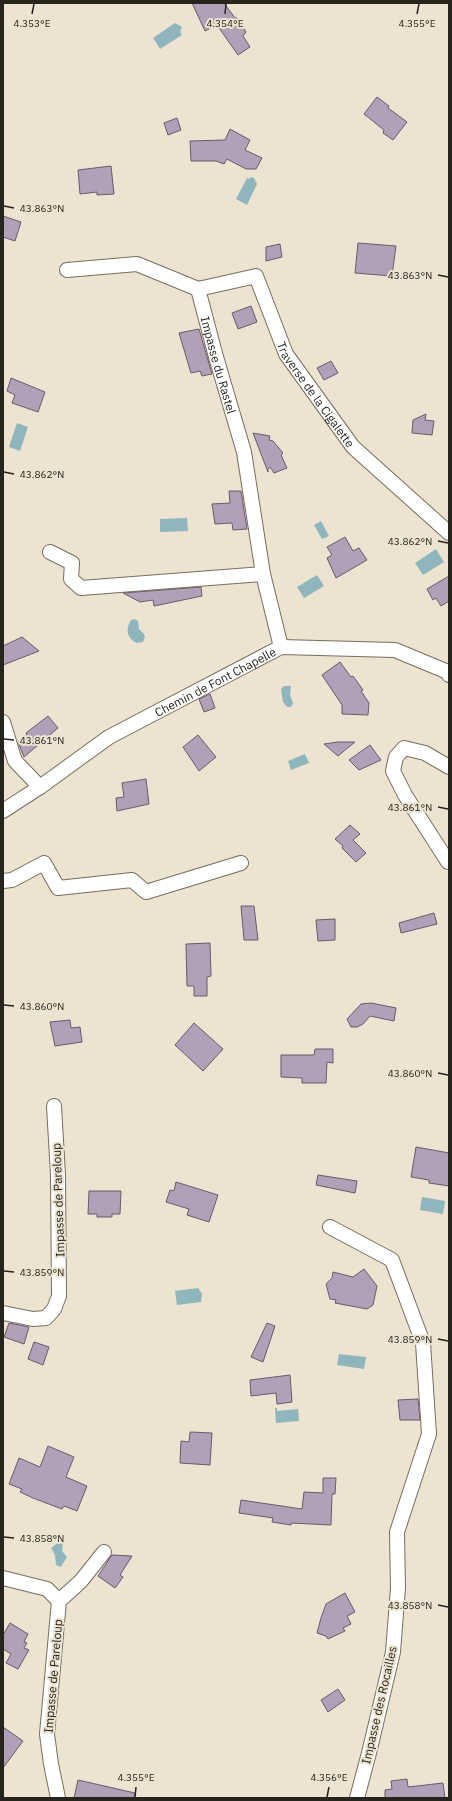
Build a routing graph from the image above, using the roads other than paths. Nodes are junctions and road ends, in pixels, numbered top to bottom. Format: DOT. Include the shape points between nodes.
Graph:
graph roads {
  1 [pos="67,270"];
  2 [pos="198,289"];
  3 [pos="449,533"];
  4 [pos="50,552"];
  5 [pos="262,574"];
  6 [pos="281,647"];
  7 [pos="449,675"];
  8 [pos="3,722"];
  9 [pos="449,767"];
  10 [pos="40,787"];
  11 [pos="3,811"];
  12 [pos="448,862"];
  13 [pos="241,863"];
  14 [pos="3,882"];
  15 [pos="54,1106"];
  16 [pos="330,1226"];
  17 [pos="3,1312"];
  18 [pos="104,1552"];
  19 [pos="3,1578"];
  20 [pos="59,1601"];
  21 [pos="58,1798"];
  22 [pos="357,1798"];
  1 -- 2 [label="street" via="137,264"];
  2 -- 3 [label="street, Traverse de la Cigalette" via="256,276 286,354 353,447"];
  2 -- 5 [label="street, Impasse du Rastel" via="244,452"];
  4 -- 5 [label="street" via="72,563 71,579 81,588"];
  5 -- 6 [label="street, Impasse du Rastel"];
  6 -- 7 [label="street, Chemin de Font Chapelle" via="395,650 448,672"];
  6 -- 10 [label="street, Chemin de Font Chapelle" via="109,737"];
  8 -- 10 [label="street" via="15,761"];
  9 -- 12 [label="street" via="425,753 404,748 396,757 393,771 405,795"];
  10 -- 11 [label="street, Chemin de Font Chapelle"];
  13 -- 14 [label="street" via="146,892 132,880 58,888 44,863"];
  15 -- 17 [label="street, Impasse de Pareloup" via="58,1175 59,1296 54,1309 46,1318 33,1319"];
  16 -- 22 [label="street, Impasse des Rocailles" via="392,1260 423,1343 428,1434 397,1532 398,1588 393,1652"];
  18 -- 20 [label="street, Impasse de Pareloup" via="81,1581"];
  19 -- 20 [label="street, Impasse de Pareloup" via="47,1589"];
  20 -- 21 [label="street, Impasse de Pareloup" via="47,1734"];
}
